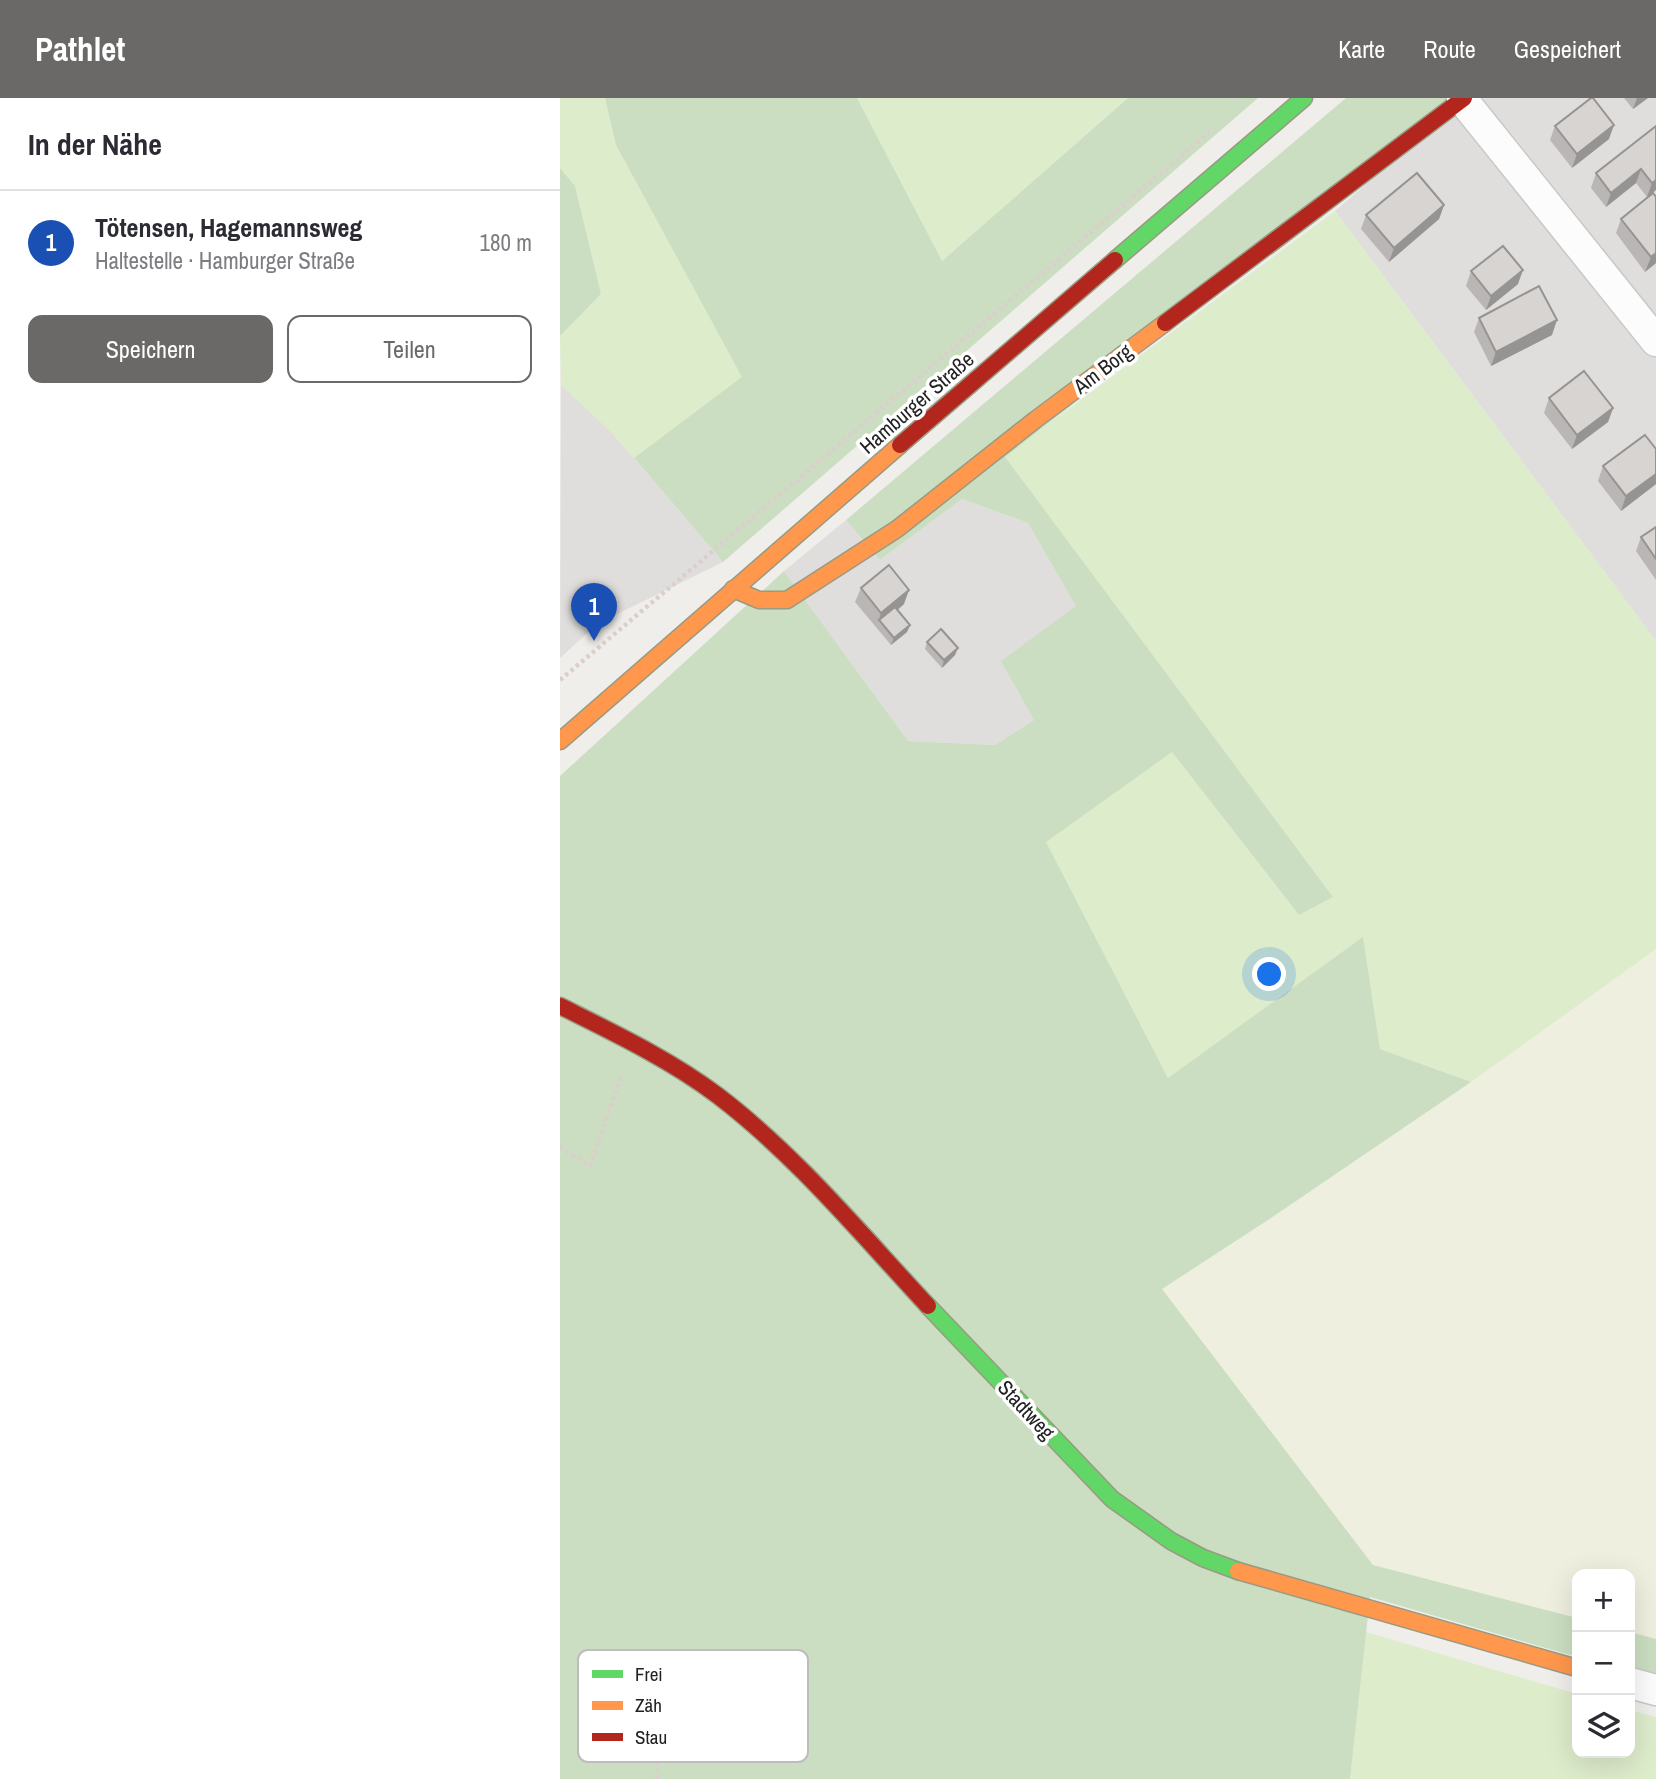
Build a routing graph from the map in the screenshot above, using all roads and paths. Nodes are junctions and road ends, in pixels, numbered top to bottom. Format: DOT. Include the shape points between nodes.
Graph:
graph roads {
  1 [pos="1304,98"];
  2 [pos="1463,99"];
  3 [pos="1220,123"];
  4 [pos="1656,341"];
  5 [pos="733,589"];
  6 [pos="560,680"];
  7 [pos="560,741"];
  8 [pos="560,1006"];
  9 [pos="632,1043"];
  10 [pos="560,1147"];
  11 [pos="1572,1667"];
  12 [pos="1635,1684"];
  13 [pos="1656,1690"];
  1 -- 5 [label="street, Hamburger Straße"];
  2 -- 4 [label="street, Am Borg"];
  2 -- 5 [label="street, Am Borg" via="897,529 787,600 753,600"];
  3 -- 6 [label="path"];
  5 -- 7 [label="street, Hamburger Straße"];
  8 -- 9 [label="street, Stadtweg"];
  9 -- 10 [label="path" via="590,1166"];
  9 -- 11 [label="street, Stadtweg" via="742,1114 794,1163 1101,1489 1139,1520 1198,1556 1248,1575"];
  12 -- 13 [label="street"];
}
